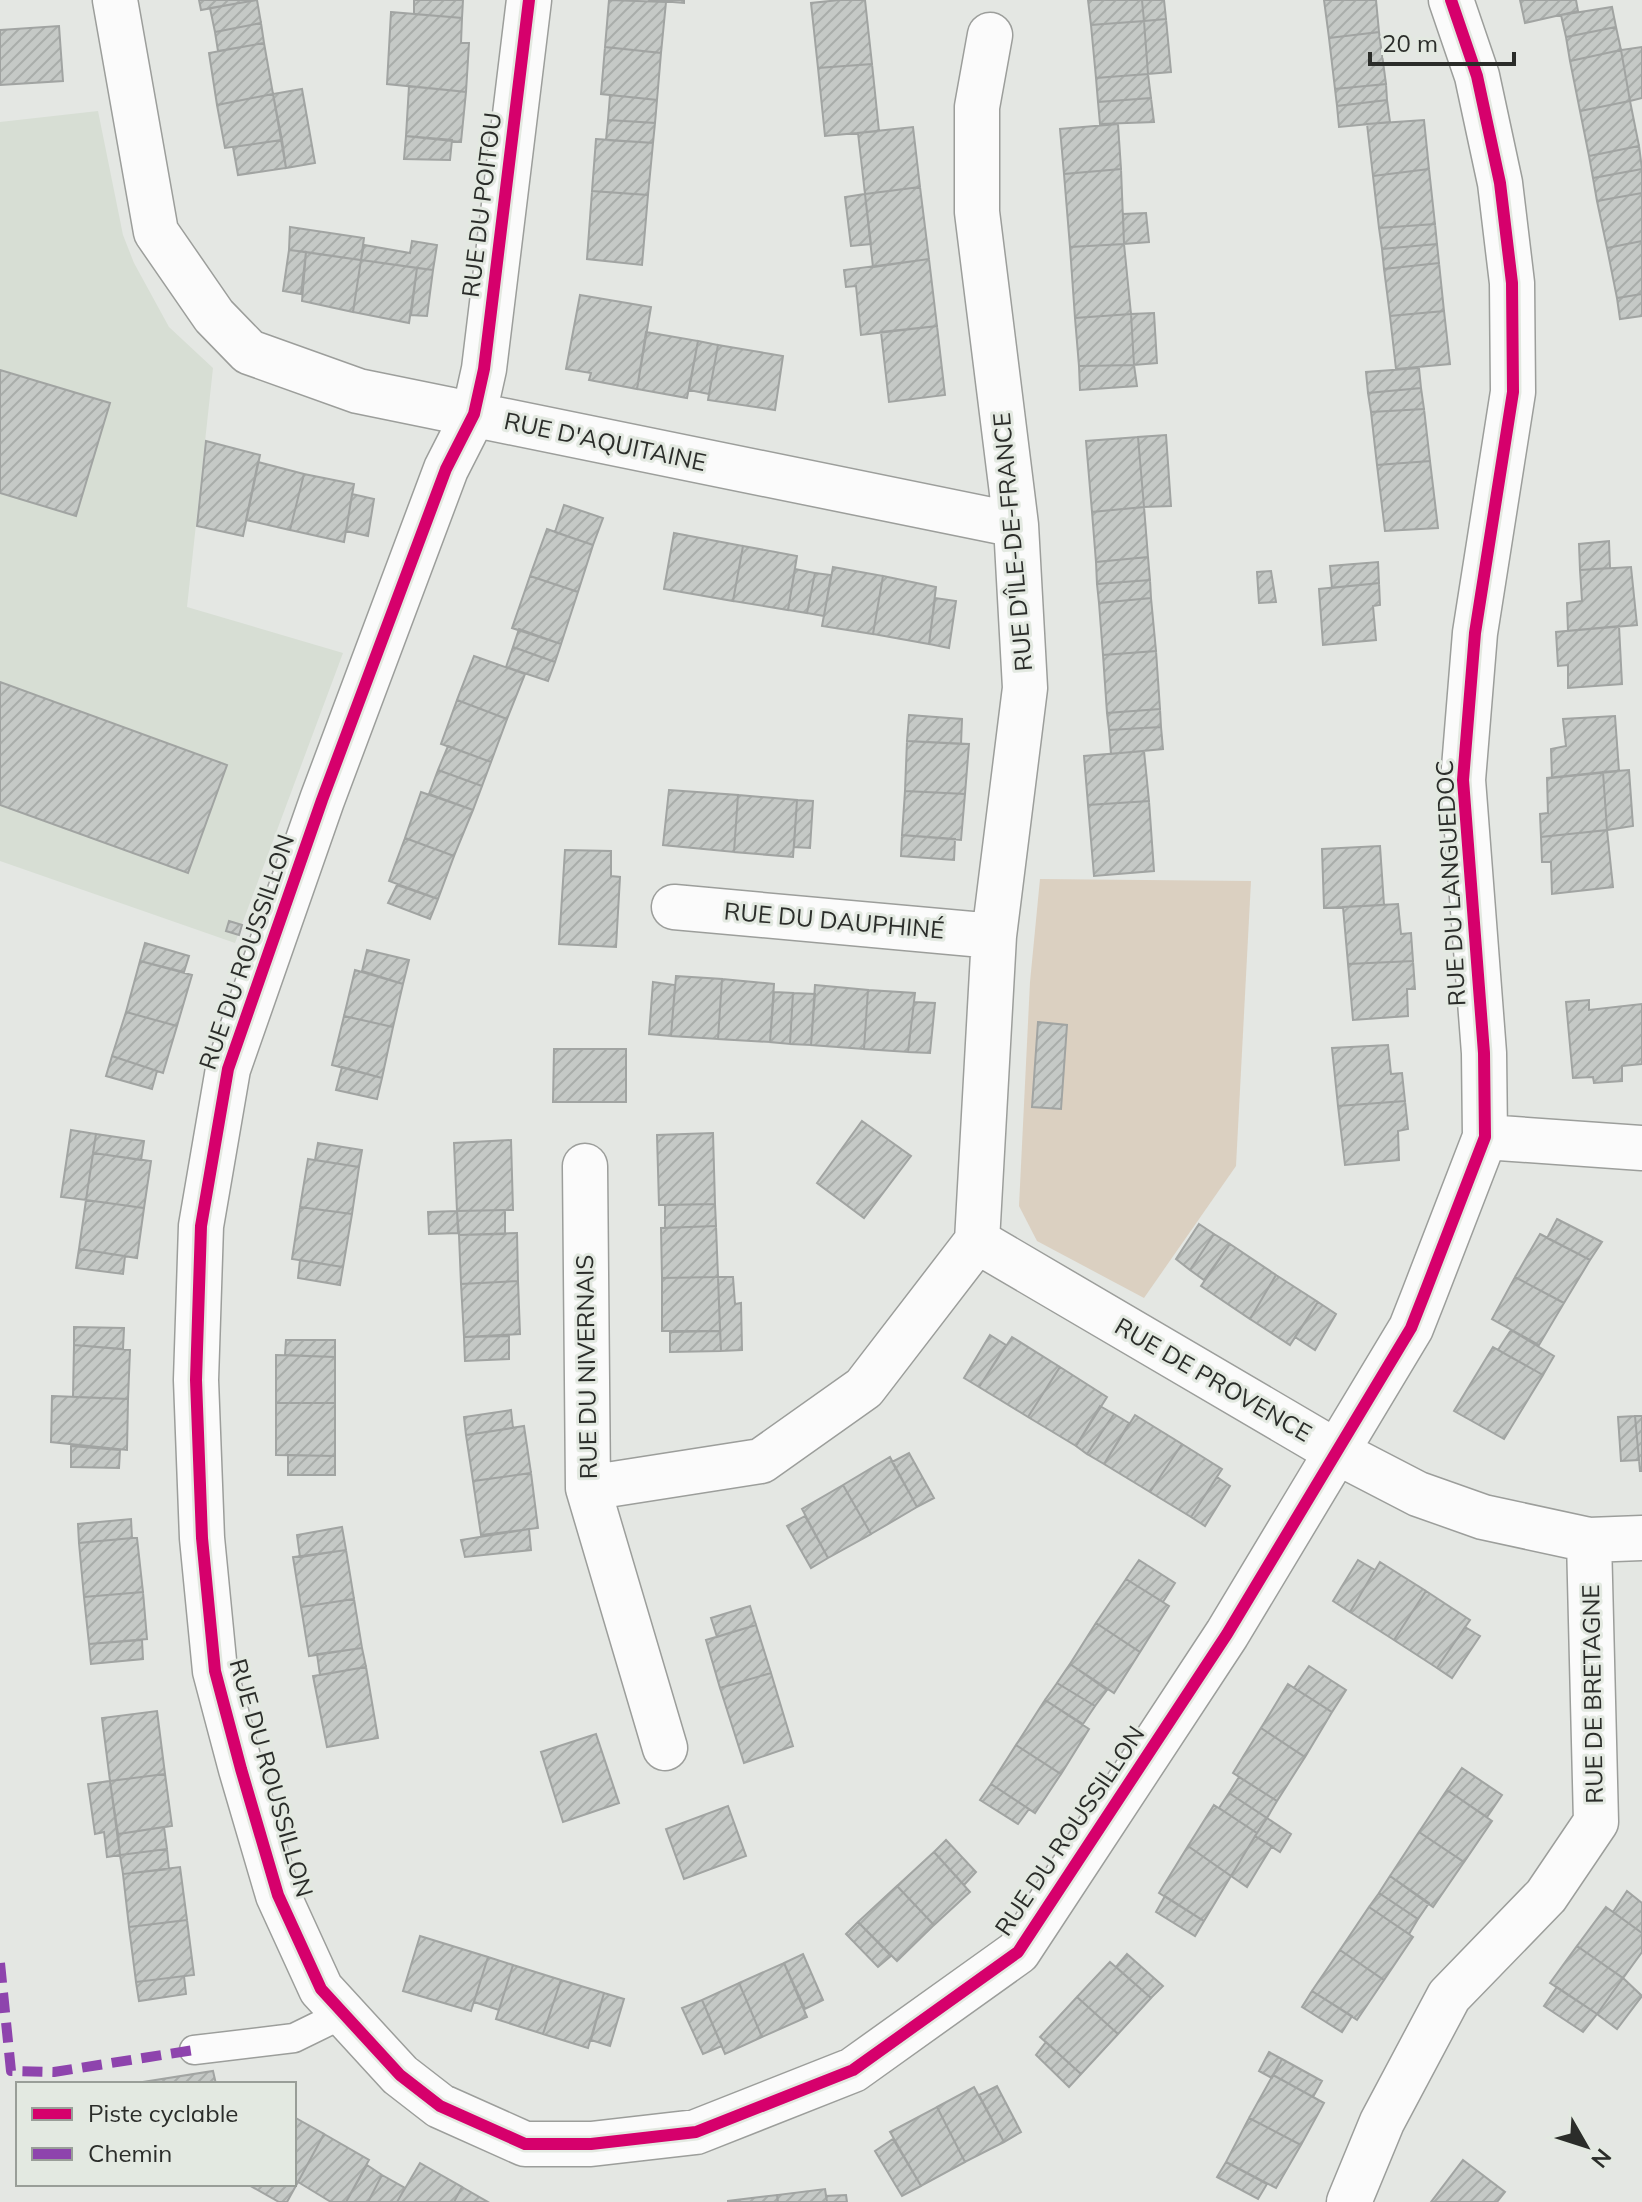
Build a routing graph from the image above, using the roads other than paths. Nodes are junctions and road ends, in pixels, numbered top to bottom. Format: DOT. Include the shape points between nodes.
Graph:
graph roads {
  1 [pos="115,0"];
  2 [pos="529,0"];
  3 [pos="1451,0"];
  4 [pos="990,35"];
  5 [pos="474,414"];
  6 [pos="1016,525"];
  7 [pos="674,907"];
  8 [pos="994,936"];
  9 [pos="1485,1137"];
  10 [pos="1642,1148"];
  11 [pos="585,1166"];
  12 [pos="977,1241"];
  13 [pos="1335,1451"];
  14 [pos="588,1488"];
  15 [pos="1642,1538"];
  16 [pos="1589,1540"];
  17 [pos="665,1748"];
  18 [pos="341,2015"];
  19 [pos="194,2050"];
  20 [pos="1349,2202"];
  1 -- 5 [label="street, RUE D'AQUITAINE" via="156,232 214,316 249,352 308,376"];
  2 -- 5 [label="street, RUE DU POITOU"];
  3 -- 9 [label="street, RUE DU LANGUEDOC" via="1481,92 1500,183 1512,283 1513,392 1475,633 1463,780 1484,1053"];
  4 -- 6 [label="street, RUE D'ÎLE-DE-FRANCE" via="977,107 977,212"];
  5 -- 6 [label="street, RUE D'AQUITAINE"];
  5 -- 18 [label="street, RUE DU ROUSSILLON" via="446,469 228,1069 201,1226 196,1380 202,1538 215,1671 278,1895 321,1989"];
  6 -- 8 [label="street, RUE D'ÎLE-DE-FRANCE" via="1025,688"];
  7 -- 8 [label="street, RUE DU DAUPHINÉ"];
  8 -- 12 [label="street, RUE D'ÎLE-DE-FRANCE"];
  9 -- 10 [label="street"];
  9 -- 13 [label="street, RUE DU LANGUEDOC" via="1411,1328"];
  11 -- 14 [label="street, RUE DU NIVERNAIS"];
  12 -- 13 [label="street, RUE DE PROVENCE"];
  12 -- 14 [label="street" via="864,1388 761,1461"];
  13 -- 16 [label="street, RUE DE PROVENCE" via="1418,1494 1483,1517"];
  13 -- 18 [label="street, RUE DU ROUSSILLON" via="1227,1634 1018,1952 853,2070 696,2132 591,2144 525,2144 440,2106 400,2075"];
  14 -- 17 [label="street, RUE DU NIVERNAIS"];
  15 -- 16 [label="street, RUE DE PROVENCE"];
  16 -- 20 [label="street, RUE DE BRETAGNE" via="1596,1822 1546,1896 1449,1996 1382,2122"];
  18 -- 19 [label="lane" via="294,2038"];
}
